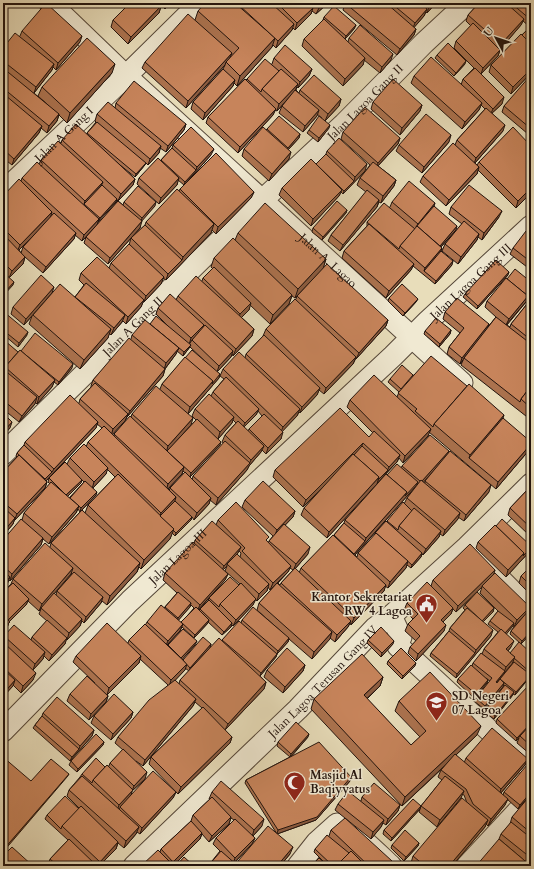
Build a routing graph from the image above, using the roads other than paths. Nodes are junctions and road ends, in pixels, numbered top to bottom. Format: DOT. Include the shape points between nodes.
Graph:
graph roads {
  1 [pos="50,3"];
  2 [pos="200,3"];
  3 [pos="468,3"];
  4 [pos="126,76"];
  5 [pos="3,192"];
  6 [pos="262,200"];
  7 [pos="531,226"];
  8 [pos="411,337"];
  9 [pos="474,394"];
  10 [pos="3,454"];
  11 [pos="531,484"];
  12 [pos="467,547"];
  13 [pos="531,610"];
  14 [pos="391,616"];
  15 [pos="3,731"];
  16 [pos="531,769"];
  17 [pos="531,797"];
  18 [pos="134,866"];
  19 [pos="298,866"];
  20 [pos="391,866"];
  21 [pos="467,866"];
  1 -- 4 [label="street, Jalan A. Lagao"];
  2 -- 4 [label="street, Jalan A Gang I"];
  3 -- 6 [label="street, Jalan Lagoa Gang II"];
  4 -- 5 [label="street, Jalan A Gang I"];
  4 -- 6 [label="street, Jalan A. Lagao"];
  6 -- 8 [label="street, Jalan A. Lagao"];
  6 -- 10 [label="street, Jalan A Gang II"];
  7 -- 8 [label="street, Jalan Lagoa Gang III"];
  8 -- 9 [label="street, Jalan A. Lagao"];
  8 -- 15 [label="street, Jalan Lagoa III" via="130,601"];
  11 -- 12 [label="street, Jalan Lagoa Terusan Gang IV"];
  12 -- 13 [label="street"];
  12 -- 14 [label="street, Jalan Lagoa Terusan Gang IV"];
  14 -- 16 [label="street" via="401,637 397,645"];
  14 -- 18 [label="street, Jalan Lagoa Terusan Gang IV" via="375,628 298,709"];
  17 -- 21 [label="street"];
  19 -- 20 [label="street" via="317,842 337,824 343,824 351,830"];
}
